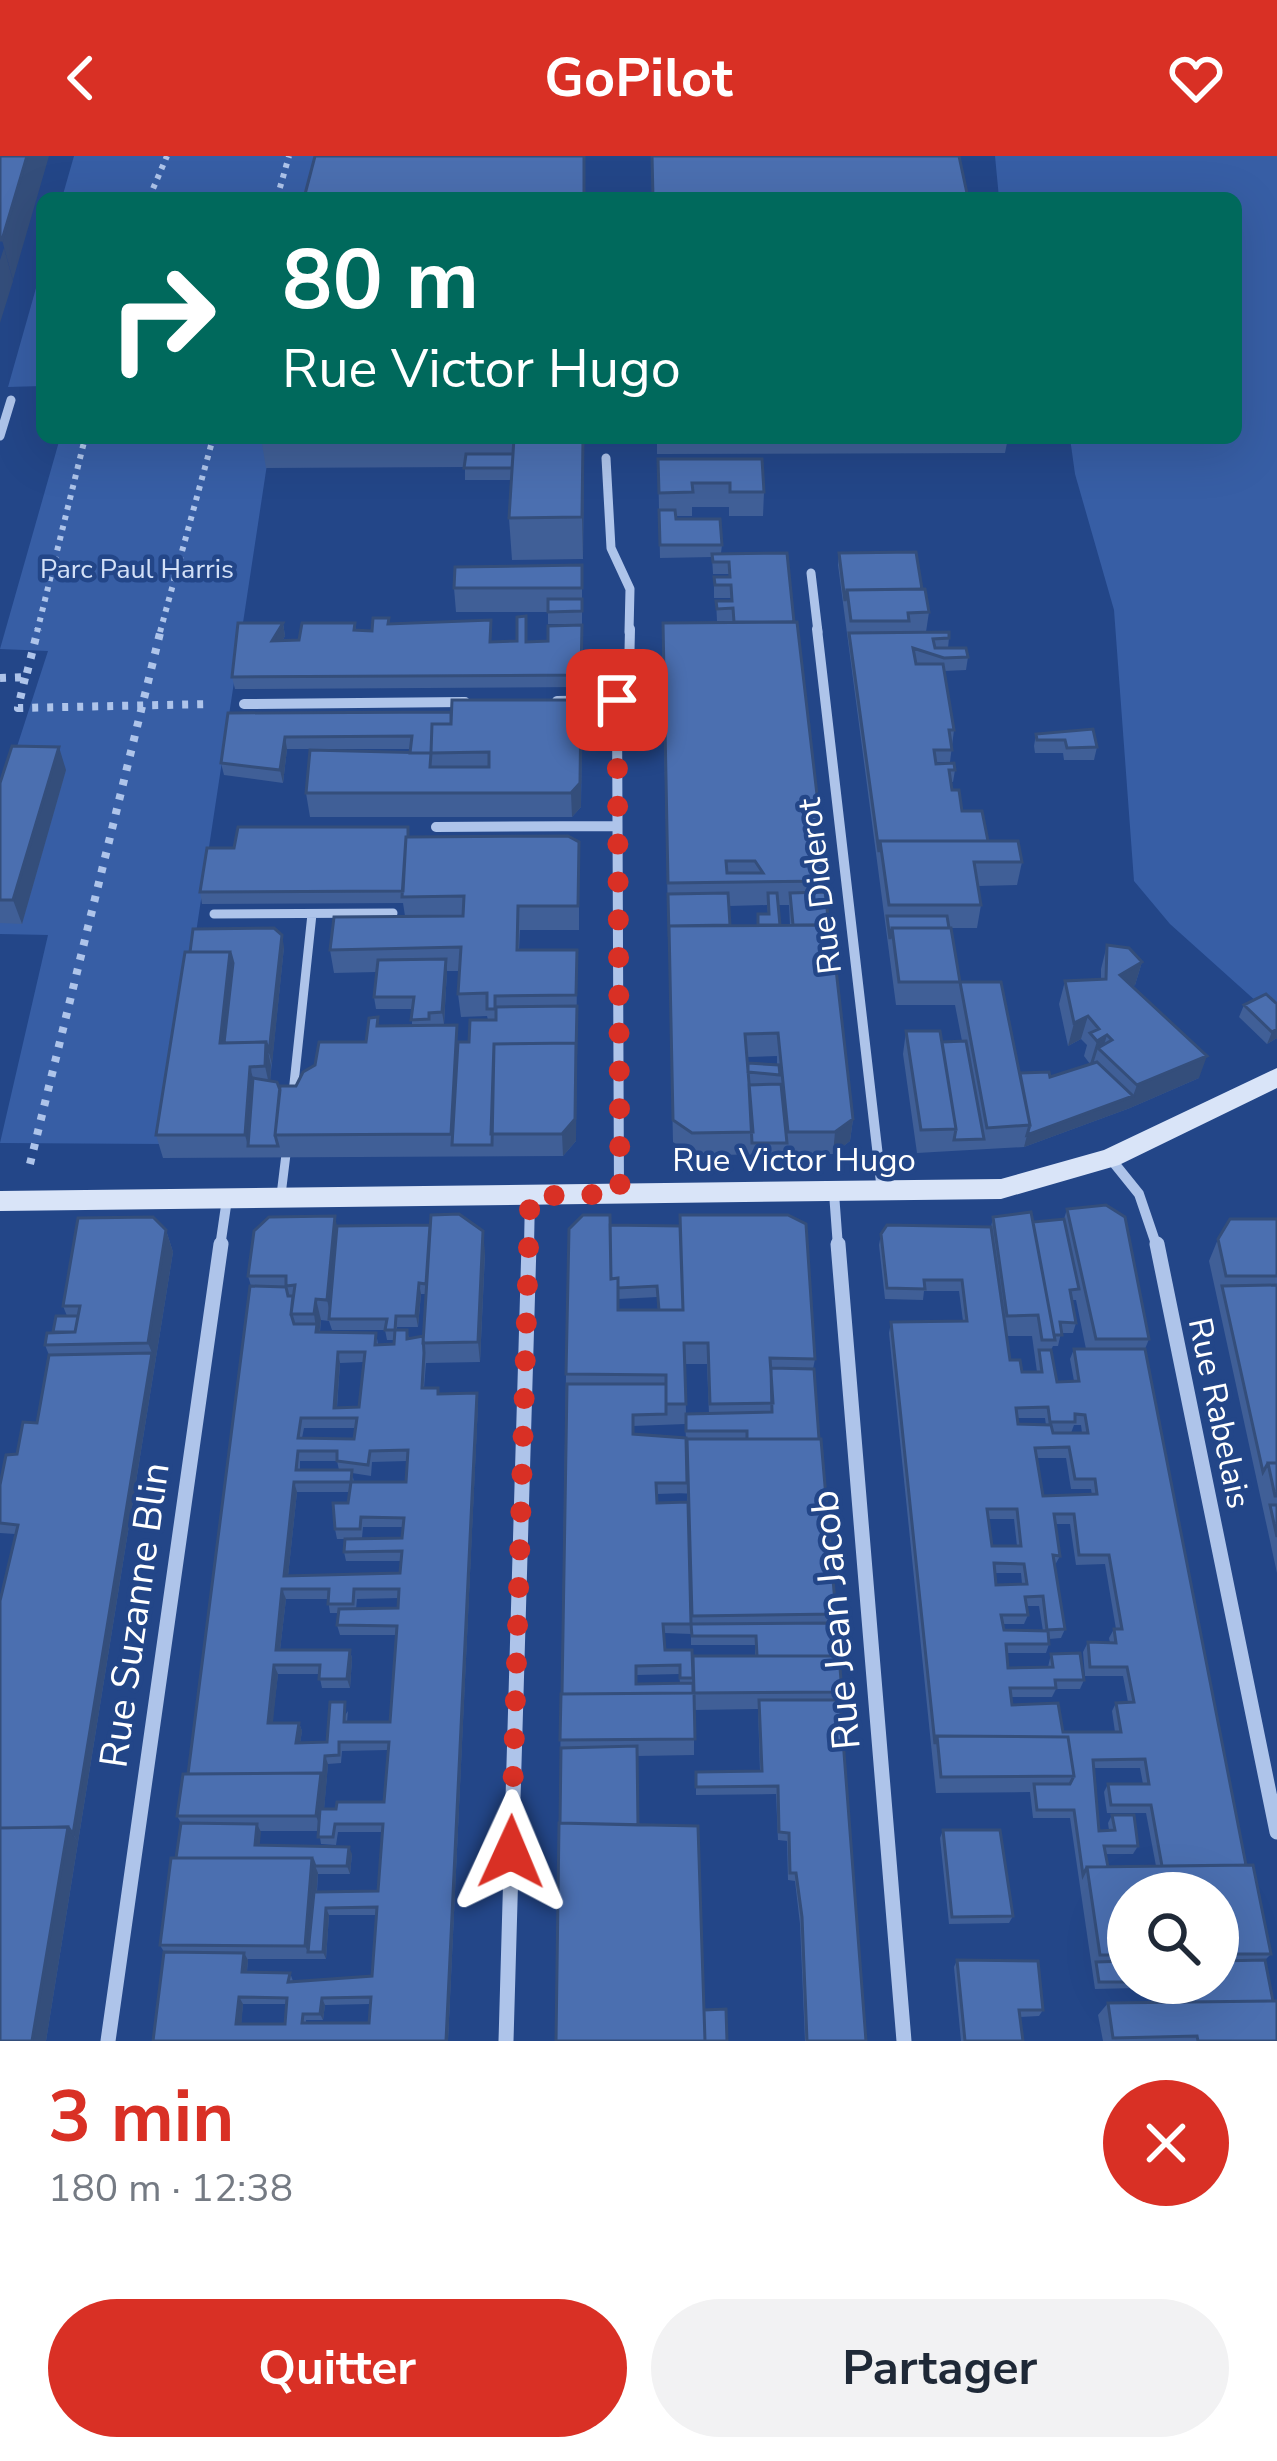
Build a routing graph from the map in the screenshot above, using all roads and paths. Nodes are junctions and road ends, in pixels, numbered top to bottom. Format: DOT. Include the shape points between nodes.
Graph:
graph roads {
  1 [pos="167,156"];
  2 [pos="289,156"];
  3 [pos="152,192"];
  4 [pos="279,192"];
  5 [pos="11,400"];
  6 [pos="0,436"];
  7 [pos="84,444"];
  8 [pos="210,444"];
  9 [pos="606,458"];
  10 [pos="811,573"];
  11 [pos="26,677"];
  12 [pos="0,678"];
  13 [pos="617,700"];
  14 [pos="542,701"];
  15 [pos="473,702"];
  16 [pos="141,704"];
  17 [pos="244,704"];
  18 [pos="617,826"];
  19 [pos="436,827"];
  20 [pos="214,914"];
  21 [pos="312,914"];
  22 [pos="393,914"];
  23 [pos="1276,1080"];
  24 [pos="291,1104"];
  25 [pos="289,1128"];
  26 [pos="1110,1158"];
  27 [pos="834,1192"];
  28 [pos="883,1192"];
  29 [pos="620,1194"];
  30 [pos="530,1196"];
  31 [pos="227,1199"];
  32 [pos="281,1199"];
  33 [pos="11,1201"];
  34 [pos="1277,1832"];
  35 [pos="108,2041"];
  36 [pos="506,2041"];
  37 [pos="904,2041"];
  1 -- 3 [label="path"];
  2 -- 4 [label="path"];
  5 -- 6 [label="street"];
  7 -- 11 [label="path"];
  8 -- 16 [label="path"];
  9 -- 13 [label="street" via="611,548 630,590 629,671"];
  10 -- 28 [label="street, Rue Diderot"];
  11 -- 12 [label="path"];
  11 -- 16 [label="path" via="18,708"];
  13 -- 14 [label="street"];
  13 -- 18 [label="street"];
  15 -- 17 [label="street"];
  16 -- 17 [label="path"];
  16 -- 33 [label="path"];
  18 -- 19 [label="street"];
  18 -- 29 [label="street"];
  20 -- 21 [label="lane"];
  21 -- 22 [label="lane"];
  21 -- 24 [label="lane"];
  23 -- 26 [label="main road, Rue Victor Hugo"];
  25 -- 32 [label="lane"];
  26 -- 28 [label="main road, Rue Victor Hugo" via="1000,1189"];
  26 -- 34 [label="street, Rue Rabelais" via="1138,1194 1155,1235"];
  27 -- 28 [label="main road, Rue Victor Hugo"];
  27 -- 29 [label="main road, Rue Victor Hugo"];
  27 -- 37 [label="street, Rue Jean Jacob"];
  29 -- 30 [label="main road, Rue Victor Hugo"];
  30 -- 32 [label="main road, Rue Victor Hugo"];
  30 -- 36 [label="street"];
  31 -- 32 [label="main road, Rue Victor Hugo"];
  31 -- 33 [label="main road, Rue Victor Hugo"];
  31 -- 35 [label="street, Rue Suzanne Blin"];
}
